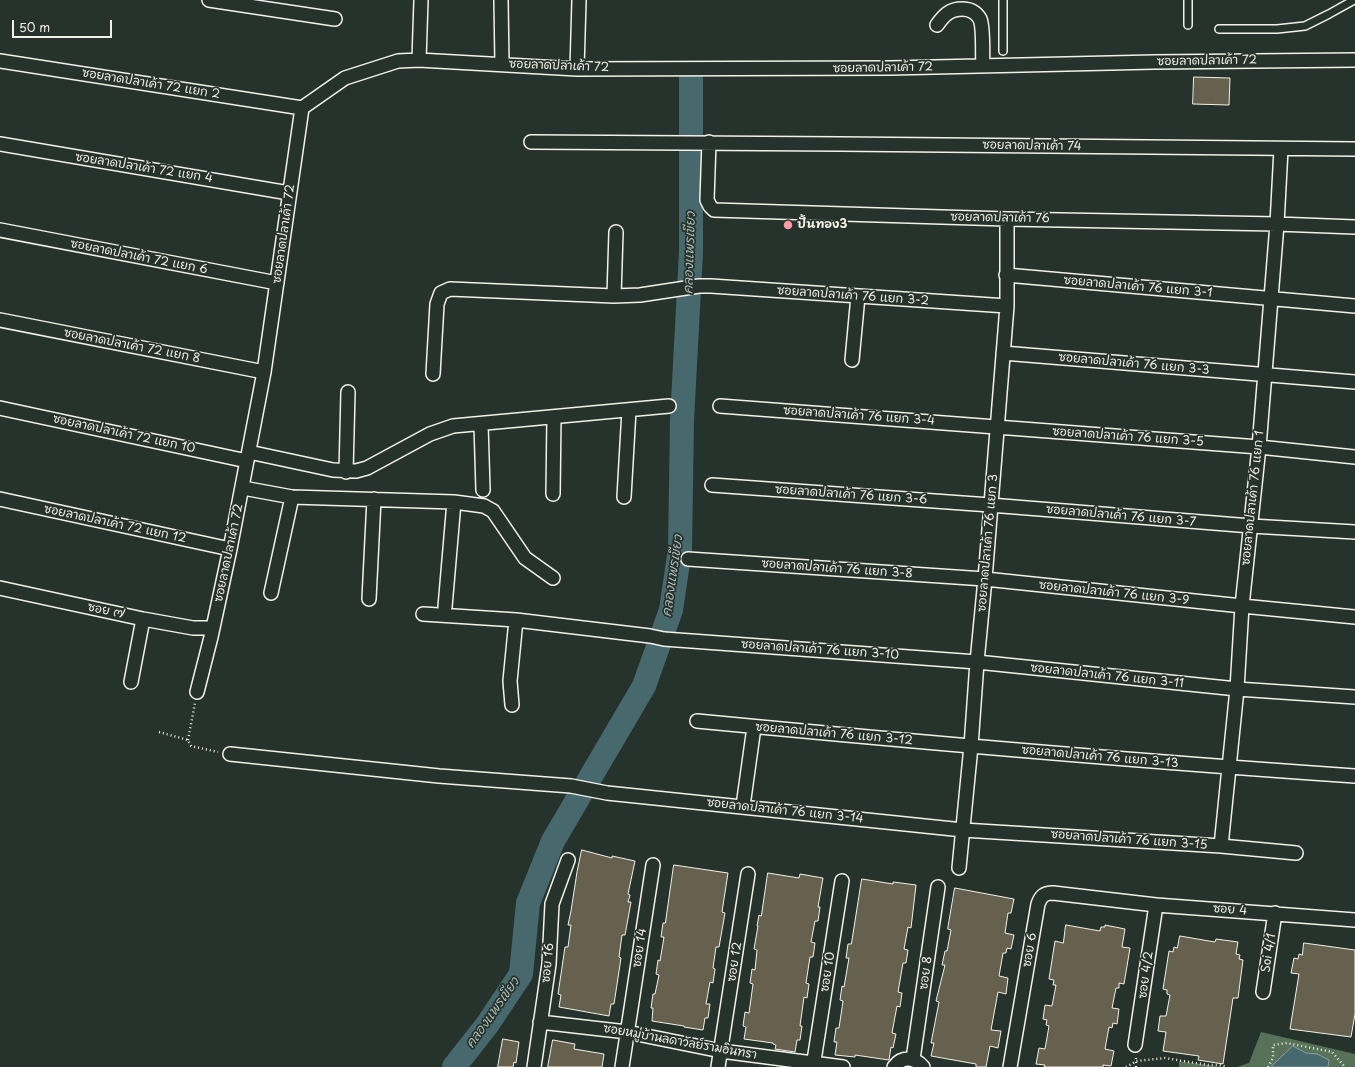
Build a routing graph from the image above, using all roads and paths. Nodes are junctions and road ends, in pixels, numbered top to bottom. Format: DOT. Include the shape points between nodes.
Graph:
graph roads {
  1 [pos="209,0"];
  2 [pos="421,0"];
  3 [pos="501,0"];
  4 [pos="579,0"];
  5 [pos="1003,0"];
  6 [pos="1188,0"];
  7 [pos="1354,0"];
  8 [pos="268,4"];
  9 [pos="335,19"];
  10 [pos="937,25"];
  11 [pos="1188,25"];
  12 [pos="1219,29"];
  13 [pos="1003,51"];
  14 [pos="419,60"];
  15 [pos="1355,60"];
  16 [pos="0,61"];
  17 [pos="502,64"];
  18 [pos="983,66"];
  19 [pos="577,69"];
  20 [pos="302,108"];
  21 [pos="530,142"];
  22 [pos="708,142"];
  23 [pos="0,144"];
  24 [pos="1280,149"];
  25 [pos="1355,149"];
  26 [pos="289,193"];
  27 [pos="1007,219"];
  28 [pos="1277,224"];
  29 [pos="1355,228"];
  30 [pos="0,230"];
  31 [pos="616,232"];
  32 [pos="1006,275"];
  33 [pos="277,283"];
  34 [pos="614,296"];
  35 [pos="858,296"];
  36 [pos="1270,299"];
  37 [pos="1007,306"];
  38 [pos="1355,306"];
  39 [pos="0,320"];
  40 [pos="1003,353"];
  41 [pos="852,360"];
  42 [pos="264,372"];
  43 [pos="433,374"];
  44 [pos="1265,375"];
  45 [pos="1355,382"];
  46 [pos="348,392"];
  47 [pos="669,406"];
  48 [pos="720,406"];
  49 [pos="0,408"];
  50 [pos="628,410"];
  51 [pos="554,417"];
  52 [pos="481,424"];
  53 [pos="998,427"];
  54 [pos="1259,447"];
  55 [pos="248,457"];
  56 [pos="1355,457"];
  57 [pos="346,472"];
  58 [pos="712,485"];
  59 [pos="242,488"];
  60 [pos="483,490"];
  61 [pos="553,494"];
  62 [pos="292,497"];
  63 [pos="624,497"];
  64 [pos="0,498"];
  65 [pos="374,500"];
  66 [pos="454,502"];
  67 [pos="990,505"];
  68 [pos="1251,526"];
  69 [pos="1355,532"];
  70 [pos="230,549"];
  71 [pos="688,559"];
  72 [pos="553,578"];
  73 [pos="985,579"];
  74 [pos="0,588"];
  75 [pos="271,593"];
  76 [pos="369,599"];
  77 [pos="445,606"];
  78 [pos="1242,606"];
  79 [pos="423,614"];
  80 [pos="1355,617"];
  81 [pos="143,619"];
  82 [pos="516,620"];
  83 [pos="213,628"];
  84 [pos="977,662"];
  85 [pos="131,682"];
  86 [pos="1237,689"];
  87 [pos="197,692"];
  88 [pos="1355,697"];
  89 [pos="512,705"];
  90 [pos="697,721"];
  91 [pos="754,726"];
  92 [pos="159,732"];
  93 [pos="188,740"];
  94 [pos="971,746"];
  95 [pos="230,754"];
  96 [pos="1228,767"];
  97 [pos="1355,776"];
  98 [pos="743,806"];
  99 [pos="963,830"];
  100 [pos="1221,846"];
  101 [pos="1296,853"];
  102 [pos="568,860"];
  103 [pos="652,865"];
  104 [pos="959,868"];
  105 [pos="748,874"];
  106 [pos="842,881"];
  107 [pos="938,887"];
  108 [pos="1104,898"];
  109 [pos="1156,905"];
  110 [pos="1276,913"];
  111 [pos="1355,920"];
  112 [pos="1263,992"];
  113 [pos="540,1022"];
  114 [pos="627,1032"];
  115 [pos="1136,1045"];
  116 [pos="721,1051"];
  117 [pos="918,1063"];
  118 [pos="813,1065"];
  119 [pos="534,1067"];
  120 [pos="622,1067"];
  121 [pos="718,1067"];
  122 [pos="843,1067"];
  123 [pos="894,1067"];
  124 [pos="1010,1067"];
  125 [pos="1126,1067"];
  126 [pos="1226,1067"];
  127 [pos="1268,1067"];
  128 [pos="1345,1067"];
  1 -- 8 [label="street"];
  2 -- 14 [label="street"];
  3 -- 17 [label="street"];
  4 -- 19 [label="street"];
  5 -- 13 [label="lane"];
  6 -- 11 [label="lane"];
  7 -- 12 [label="lane" via="1305,26 1277,30"];
  8 -- 9 [label="street"];
  10 -- 18 [label="street" via="950,11 968,9 975,14 980,20"];
  14 -- 17 [label="street, ซอยลาดปลาเค้า 72"];
  14 -- 20 [label="street, ซอยลาดปลาเค้า 72" via="398,61 345,78"];
  15 -- 18 [label="street, ซอยลาดปลาเค้า 72"];
  16 -- 20 [label="street, ซอยลาดปลาเค้า 72 แยก 2"];
  17 -- 19 [label="street, ซอยลาดปลาเค้า 72"];
  18 -- 19 [label="street, ซอยลาดปลาเค้า 72"];
  20 -- 26 [label="street, ซอยลาดปลาเค้า 72"];
  21 -- 22 [label="street, ซอยลาดปลาเค้า 74"];
  22 -- 24 [label="street, ซอยลาดปลาเค้า 74"];
  22 -- 27 [label="street, ซอยลาดปลาเค้า 76" via="707,200 714,210"];
  23 -- 26 [label="street, ซอยลาดปลาเค้า 72 แยก 4"];
  24 -- 25 [label="street, ซอยลาดปลาเค้า 74"];
  24 -- 28 [label="street, ซอยลาดปลาเค้า 76 แยก 1"];
  26 -- 33 [label="street, ซอยลาดปลาเค้า 72"];
  27 -- 28 [label="street, ซอยลาดปลาเค้า 76"];
  27 -- 32 [label="street, ซอยลาดปลาเค้า 76 แยก 3"];
  28 -- 29 [label="street, ซอยลาดปลาเค้า 76"];
  28 -- 36 [label="street, ซอยลาดปลาเค้า 76 แยก 1"];
  30 -- 33 [label="street, ซอยลาดปลาเค้า 72 แยก 6"];
  31 -- 34 [label="street"];
  32 -- 36 [label="street, ซอยลาดปลาเค้า 76 แยก 3-1"];
  32 -- 37 [label="street, ซอยลาดปลาเค้า 76 แยก 3"];
  33 -- 42 [label="street, ซอยลาดปลาเค้า 72"];
  34 -- 35 [label="street, ซอยลาดปลาเค้า 76 แยก 3-2" via="640,295 699,286"];
  34 -- 43 [label="street, ซอยลาดปลาเค้า 76 แยก 3-2" via="450,290 441,294 437,304"];
  35 -- 37 [label="street, ซอยลาดปลาเค้า 76 แยก 3-2"];
  35 -- 41 [label="street"];
  36 -- 38 [label="street, ซอยลาดปลาเค้า 76 แยก 3-1"];
  36 -- 44 [label="street, ซอยลาดปลาเค้า 76 แยก 1"];
  37 -- 40 [label="street, ซอยลาดปลาเค้า 76 แยก 3"];
  39 -- 42 [label="street, ซอยลาดปลาเค้า 72 แยก 8"];
  40 -- 44 [label="street, ซอยลาดปลาเค้า 76 แยก 3-3"];
  40 -- 53 [label="street, ซอยลาดปลาเค้า 76 แยก 3"];
  42 -- 55 [label="street, ซอยลาดปลาเค้า 72"];
  44 -- 45 [label="street, ซอยลาดปลาเค้า 76 แยก 3-3"];
  44 -- 54 [label="street, ซอยลาดปลาเค้า 76 แยก 1"];
  46 -- 57 [label="street"];
  47 -- 50 [label="street"];
  48 -- 53 [label="street, ซอยลาดปลาเค้า 76 แยก 3-4"];
  49 -- 55 [label="street, ซอยลาดปลาเค้า 72 แยก 10"];
  50 -- 51 [label="street"];
  50 -- 63 [label="street"];
  51 -- 52 [label="street"];
  51 -- 61 [label="street"];
  52 -- 57 [label="street" via="441,429 367,468"];
  52 -- 60 [label="street"];
  53 -- 54 [label="street, ซอยลาดปลาเค้า 76 แยก 3-5"];
  53 -- 67 [label="street, ซอยลาดปลาเค้า 76 แยก 3"];
  54 -- 56 [label="street, ซอยลาดปลาเค้า 76 แยก 3-5"];
  54 -- 68 [label="street, ซอยลาดปลาเค้า 76 แยก 1"];
  55 -- 57 [label="street, ซอยลาดปลาเค้า 72 แยก 10"];
  55 -- 59 [label="street, ซอยลาดปลาเค้า 72"];
  58 -- 67 [label="street, ซอยลาดปลาเค้า 76 แยก 3-6"];
  59 -- 62 [label="street"];
  59 -- 70 [label="street, ซอยลาดปลาเค้า 72"];
  62 -- 65 [label="street"];
  62 -- 75 [label="street"];
  64 -- 70 [label="street, ซอยลาดปลาเค้า 72 แยก 12"];
  65 -- 66 [label="street"];
  65 -- 76 [label="street"];
  66 -- 72 [label="street" via="484,506 494,511 525,558"];
  66 -- 77 [label="street"];
  67 -- 68 [label="street, ซอยลาดปลาเค้า 76 แยก 3-7"];
  67 -- 73 [label="street, ซอยลาดปลาเค้า 76 แยก 3"];
  68 -- 69 [label="street, ซอยลาดปลาเค้า 76 แยก 3-7"];
  68 -- 78 [label="street, ซอยลาดปลาเค้า 76 แยก 1"];
  70 -- 83 [label="street, ซอยลาดปลาเค้า 72"];
  71 -- 73 [label="street, ซอยลาดปลาเค้า 76 แยก 3-8"];
  73 -- 78 [label="street, ซอยลาดปลาเค้า 76 แยก 3-9"];
  73 -- 84 [label="street, ซอยลาดปลาเค้า 76 แยก 3"];
  74 -- 81 [label="street, ซอย ๗"];
  78 -- 80 [label="street, ซอยลาดปลาเค้า 76 แยก 3-9"];
  78 -- 86 [label="street, ซอยลาดปลาเค้า 76 แยก 1"];
  79 -- 82 [label="street, ซอยลาดปลาเค้า 76 แยก 3-10"];
  81 -- 83 [label="street, ซอย ๗" via="193,628"];
  81 -- 85 [label="street"];
  82 -- 84 [label="street, ซอยลาดปลาเค้า 76 แยก 3-10" via="664,639"];
  82 -- 89 [label="street" via="510,682"];
  83 -- 87 [label="street, ซอยลาดปลาเค้า 72"];
  84 -- 86 [label="street, ซอยลาดปลาเค้า 76 แยก 3-11"];
  84 -- 94 [label="street, ซอยลาดปลาเค้า 76 แยก 3"];
  86 -- 88 [label="street, ซอยลาดปลาเค้า 76 แยก 3-11"];
  86 -- 96 [label="street, ซอยลาดปลาเค้า 76 แยก 1"];
  87 -- 93 [label="path"];
  90 -- 91 [label="street, ซอยลาดปลาเค้า 76 แยก 3-12"];
  91 -- 94 [label="street, ซอยลาดปลาเค้า 76 แยก 3-12"];
  91 -- 98 [label="street"];
  92 -- 93 [label="path"];
  93 -- 95 [label="path" via="191,746"];
  94 -- 96 [label="street, ซอยลาดปลาเค้า 76 แยก 3-13"];
  94 -- 99 [label="street, ซอยลาดปลาเค้า 76 แยก 3"];
  95 -- 98 [label="street, ซอยลาดปลาเค้า 76 แยก 3-14" via="452,777 571,786"];
  96 -- 97 [label="street, ซอยลาดปลาเค้า 76 แยก 3-13"];
  96 -- 100 [label="street, ซอยลาดปลาเค้า 76 แยก 1"];
  98 -- 99 [label="street, ซอยลาดปลาเค้า 76 แยก 3-14"];
  99 -- 100 [label="street, ซอยลาดปลาเค้า 76 แยก 3-15"];
  99 -- 104 [label="street, ซอยลาดปลาเค้า 76 แยก 3"];
  100 -- 101 [label="street, ซอยลาดปลาเค้า 76 แยก 3-15"];
  102 -- 113 [label="street, ซอย 16" via="552,904 549,964"];
  103 -- 114 [label="street, ซอย 14"];
  105 -- 116 [label="street, ซอย 12"];
  106 -- 118 [label="street, ซอย 10"];
  107 -- 117 [label="street, ซอย 8"];
  108 -- 109 [label="street, ซอย 4"];
  108 -- 124 [label="street, ซอย 6" via="1053,893 1042,896 1038,904"];
  109 -- 110 [label="street, ซอย 4"];
  109 -- 115 [label="street, ซอย 4/2"];
  110 -- 111 [label="street, ซอย 4"];
  110 -- 112 [label="street, Soi 4/1"];
  113 -- 114 [label="street, ซอยหมู่บ้านลดาวัลย์รามอินทรา"];
  113 -- 119 [label="street, ซอย 16"];
  114 -- 116 [label="street, ซอยหมู่บ้านลดาวัลย์รามอินทรา"];
  114 -- 120 [label="street, ซอย 14"];
  116 -- 118 [label="street, ซอยหมู่บ้านลดาวัลย์รามอินทรา"];
  116 -- 121 [label="street, ซอย 12"];
  117 -- 123 [label="street" via="908,1059 902,1060"];
  118 -- 122 [label="street, ซอยหมู่บ้านลดาวัลย์รามอินทรา"];
  125 -- 126 [label="path" via="1137,1061 1165,1058"];
  127 -- 128 [label="path" via="1273,1058 1273,1045 1287,1043 1332,1052"];
}
